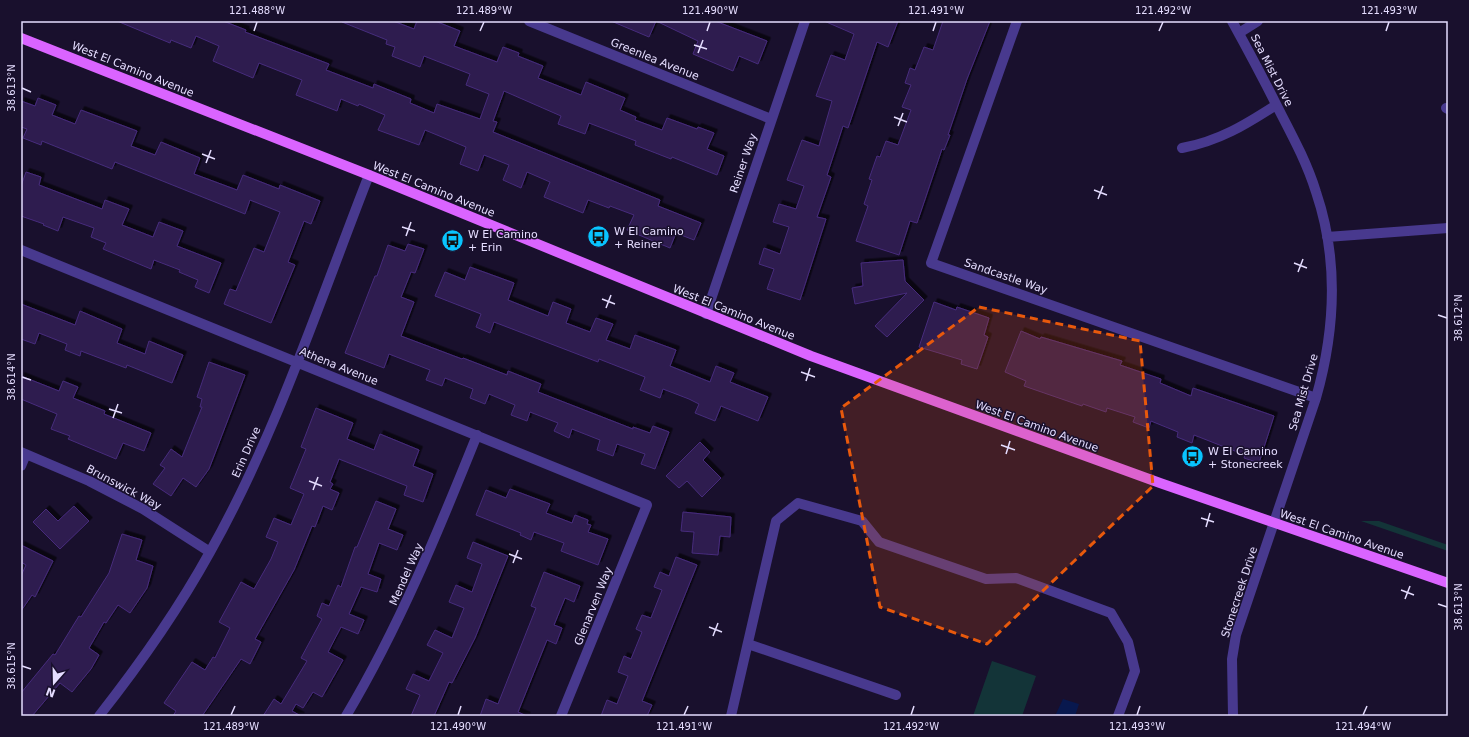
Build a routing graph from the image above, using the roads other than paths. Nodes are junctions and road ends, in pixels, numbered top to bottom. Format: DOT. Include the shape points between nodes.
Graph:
graph roads {
  1 [pos="529,21"];
  2 [pos="805,21"];
  3 [pos="1017,21"];
  4 [pos="1232,21"];
  5 [pos="1258,21"];
  6 [pos="1239,33"];
  7 [pos="21,38"];
  8 [pos="1276,105"];
  9 [pos="771,119"];
  10 [pos="1182,148"];
  11 [pos="369,175"];
  12 [pos="1448,228"];
  13 [pos="1327,237"];
  14 [pos="21,250"];
  15 [pos="706,314"];
  16 [pos="296,362"];
  17 [pos="1316,398"];
  18 [pos="477,435"];
  19 [pos="24,453"];
  20 [pos="21,466"];
  21 [pos="647,505"];
  22 [pos="1274,523"];
  23 [pos="210,552"];
  24 [pos="1448,583"];
  25 [pos="748,644"];
  26 [pos="896,695"];
  27 [pos="99,716"];
  28 [pos="346,716"];
  29 [pos="561,716"];
  30 [pos="731,716"];
  31 [pos="1118,716"];
  32 [pos="1232,716"];
  1 -- 9 [label="street, Greenlea Avenue"];
  2 -- 9 [label="street, Reiner Way"];
  3 -- 17 [label="street, Sandcastle Way" via="931,263"];
  4 -- 6 [label="street, Sea Mist Drive"];
  5 -- 6 [label="street"];
  6 -- 8 [label="street, Sea Mist Drive"];
  7 -- 11 [label="main road, West El Camino Avenue"];
  8 -- 10 [label="street" via="1224,136 1201,145"];
  8 -- 13 [label="street, Sea Mist Drive" via="1305,160 1317,194"];
  9 -- 15 [label="street, Reiner Way"];
  11 -- 15 [label="main road, West El Camino Avenue"];
  11 -- 16 [label="street, Erin Drive"];
  12 -- 13 [label="street"];
  13 -- 17 [label="street, Sea Mist Drive" via="1332,298 1330,332"];
  14 -- 16 [label="street, Athena Avenue"];
  15 -- 22 [label="main road, West El Camino Avenue" via="970,415"];
  16 -- 18 [label="street, Athena Avenue"];
  16 -- 23 [label="street, Erin Drive" via="265,441"];
  17 -- 22 [label="street, Sea Mist Drive"];
  18 -- 21 [label="street, Athena Avenue"];
  18 -- 28 [label="street, Mendel Way" via="410,595"];
  19 -- 20 [label="street"];
  19 -- 23 [label="street, Brunswick Way" via="143,509"];
  21 -- 29 [label="street, Glenarven Way"];
  22 -- 24 [label="main road, West El Camino Avenue"];
  22 -- 32 [label="street, Stonecreek Drive" via="1236,635 1231,677"];
  23 -- 27 [label="street, Erin Drive" via="167,622"];
  25 -- 26 [label="street"];
  25 -- 30 [label="street"];
  25 -- 31 [label="street" via="776,521 798,503 862,521 879,542 986,578 1016,578 1111,613 1128,642 1135,670"];
}
